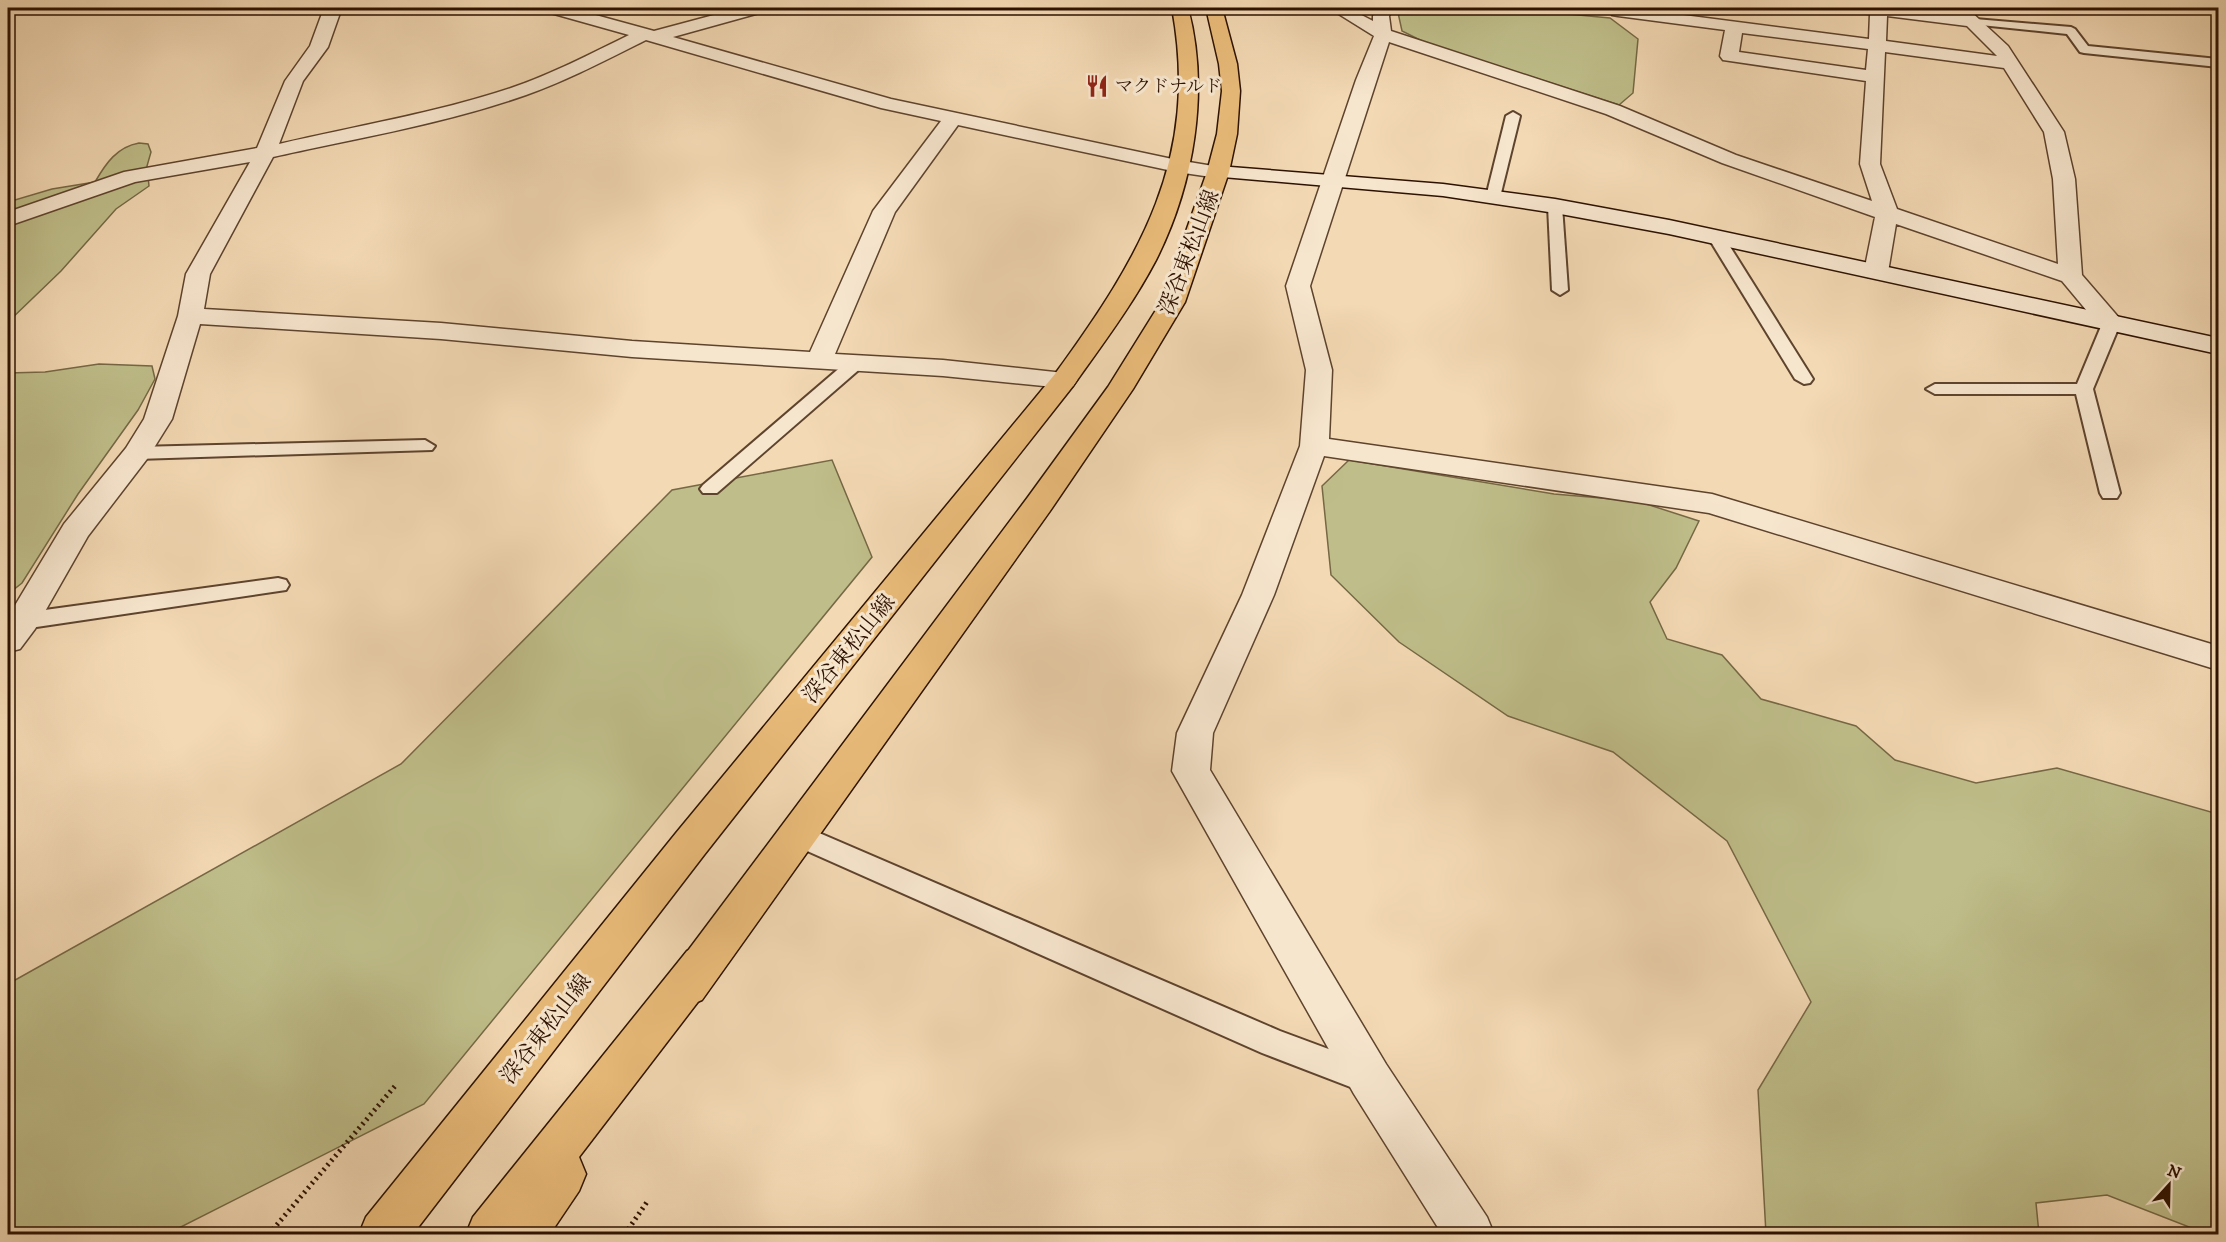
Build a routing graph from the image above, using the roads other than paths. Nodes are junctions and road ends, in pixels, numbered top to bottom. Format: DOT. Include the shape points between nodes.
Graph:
graph roads {
  1 [pos="332,8"];
  2 [pos="554,8"];
  3 [pos="757,8"];
  4 [pos="1180,8"];
  5 [pos="1214,8"];
  6 [pos="1337,8"];
  7 [pos="1386,8"];
  8 [pos="1618,8"];
  9 [pos="1958,8"];
  10 [pos="1869,9"];
  11 [pos="1975,22"];
  12 [pos="1734,27"];
  13 [pos="1383,34"];
  14 [pos="649,36"];
  15 [pos="1877,46"];
  16 [pos="2010,63"];
  17 [pos="2218,63"];
  18 [pos="1875,77"];
  19 [pos="1513,116"];
  20 [pos="952,120"];
  21 [pos="265,153"];
  22 [pos="1177,166"];
  23 [pos="1218,172"];
  24 [pos="1334,181"];
  25 [pos="1493,197"];
  26 [pos="1555,206"];
  27 [pos="1887,213"];
  28 [pos="8,219"];
  29 [pos="1716,237"];
  30 [pos="1876,272"];
  31 [pos="2070,276"];
  32 [pos="1560,290"];
  33 [pos="190,316"];
  34 [pos="2111,324"];
  35 [pos="2218,346"];
  36 [pos="819,361"];
  37 [pos="856,363"];
  38 [pos="1804,379"];
  39 [pos="1064,380"];
  40 [pos="1935,389"];
  41 [pos="2084,389"];
  42 [pos="424,446"];
  43 [pos="1314,446"];
  44 [pos="137,453"];
  45 [pos="710,489"];
  46 [pos="2110,493"];
  47 [pos="278,585"];
  48 [pos="15,631"];
  49 [pos="2218,658"];
  50 [pos="796,834"];
  51 [pos="702,964"];
  52 [pos="1370,1079"];
  53 [pos="383,1234"];
  54 [pos="490,1234"];
  55 [pos="522,1234"];
  56 [pos="1470,1234"];
  1 -- 21 [label="street" via="319,47 294,81"];
  2 -- 14 [label="street"];
  3 -- 14 [label="street"];
  4 -- 22 [label="main road, 深谷東松山線" via="1186,30 1190,99"];
  5 -- 23 [label="main road, 深谷東松山線" via="1230,91 1227,134"];
  6 -- 13 [label="street"];
  7 -- 13 [label="street" via="1381,16"];
  8 -- 12 [label="street"];
  9 -- 11 [label="street"];
  10 -- 11 [label="street"];
  10 -- 15 [label="street"];
  11 -- 16 [label="street"];
  11 -- 17 [label="lane" via="2071,31 2084,49"];
  12 -- 15 [label="street"];
  12 -- 18 [label="street" via="1729,56"];
  13 -- 24 [label="street"];
  13 -- 27 [label="street" via="1613,110 1729,159"];
  14 -- 20 [label="street"];
  14 -- 21 [label="street" via="517,92"];
  15 -- 16 [label="street"];
  15 -- 18 [label="street"];
  16 -- 31 [label="street" via="2054,132 2064,179"];
  18 -- 27 [label="street" via="1870,164"];
  19 -- 25 [label="lane"];
  20 -- 22 [label="street"];
  20 -- 36 [label="street" via="884,211"];
  21 -- 28 [label="street" via="131,177"];
  21 -- 33 [label="street" via="198,274"];
  22 -- 23 [label="street"];
  22 -- 39 [label="main road, 深谷東松山線" via="1152,242 1117,304"];
  23 -- 24 [label="street"];
  23 -- 50 [label="main road, 深谷東松山線" via="1173,302 1120,389"];
  24 -- 25 [label="street"];
  24 -- 43 [label="street" via="1298,286 1318,370"];
  25 -- 26 [label="street"];
  26 -- 29 [label="street"];
  26 -- 32 [label="lane"];
  27 -- 30 [label="street"];
  27 -- 31 [label="street"];
  29 -- 30 [label="street"];
  29 -- 38 [label="lane"];
  30 -- 34 [label="street"];
  31 -- 34 [label="street"];
  33 -- 36 [label="street"];
  33 -- 44 [label="street" via="158,419"];
  34 -- 35 [label="street"];
  34 -- 41 [label="lane"];
  36 -- 37 [label="street"];
  37 -- 39 [label="street"];
  37 -- 45 [label="lane"];
  39 -- 53 [label="main road, 深谷東松山線" via="690,844"];
  40 -- 41 [label="lane"];
  41 -- 46 [label="lane"];
  42 -- 44 [label="lane"];
  43 -- 49 [label="street" via="1712,504"];
  43 -- 52 [label="street" via="1258,595 1195,733 1191,771"];
  44 -- 48 [label="street" via="75,531"];
  47 -- 48 [label="lane"];
  50 -- 51 [label="main road, 深谷東松山線"];
  50 -- 52 [label="lane" via="1273,1043"];
  51 -- 54 [label="main road"];
  51 -- 55 [label="main road, 深谷東松山線"];
  52 -- 56 [label="street"];
}
